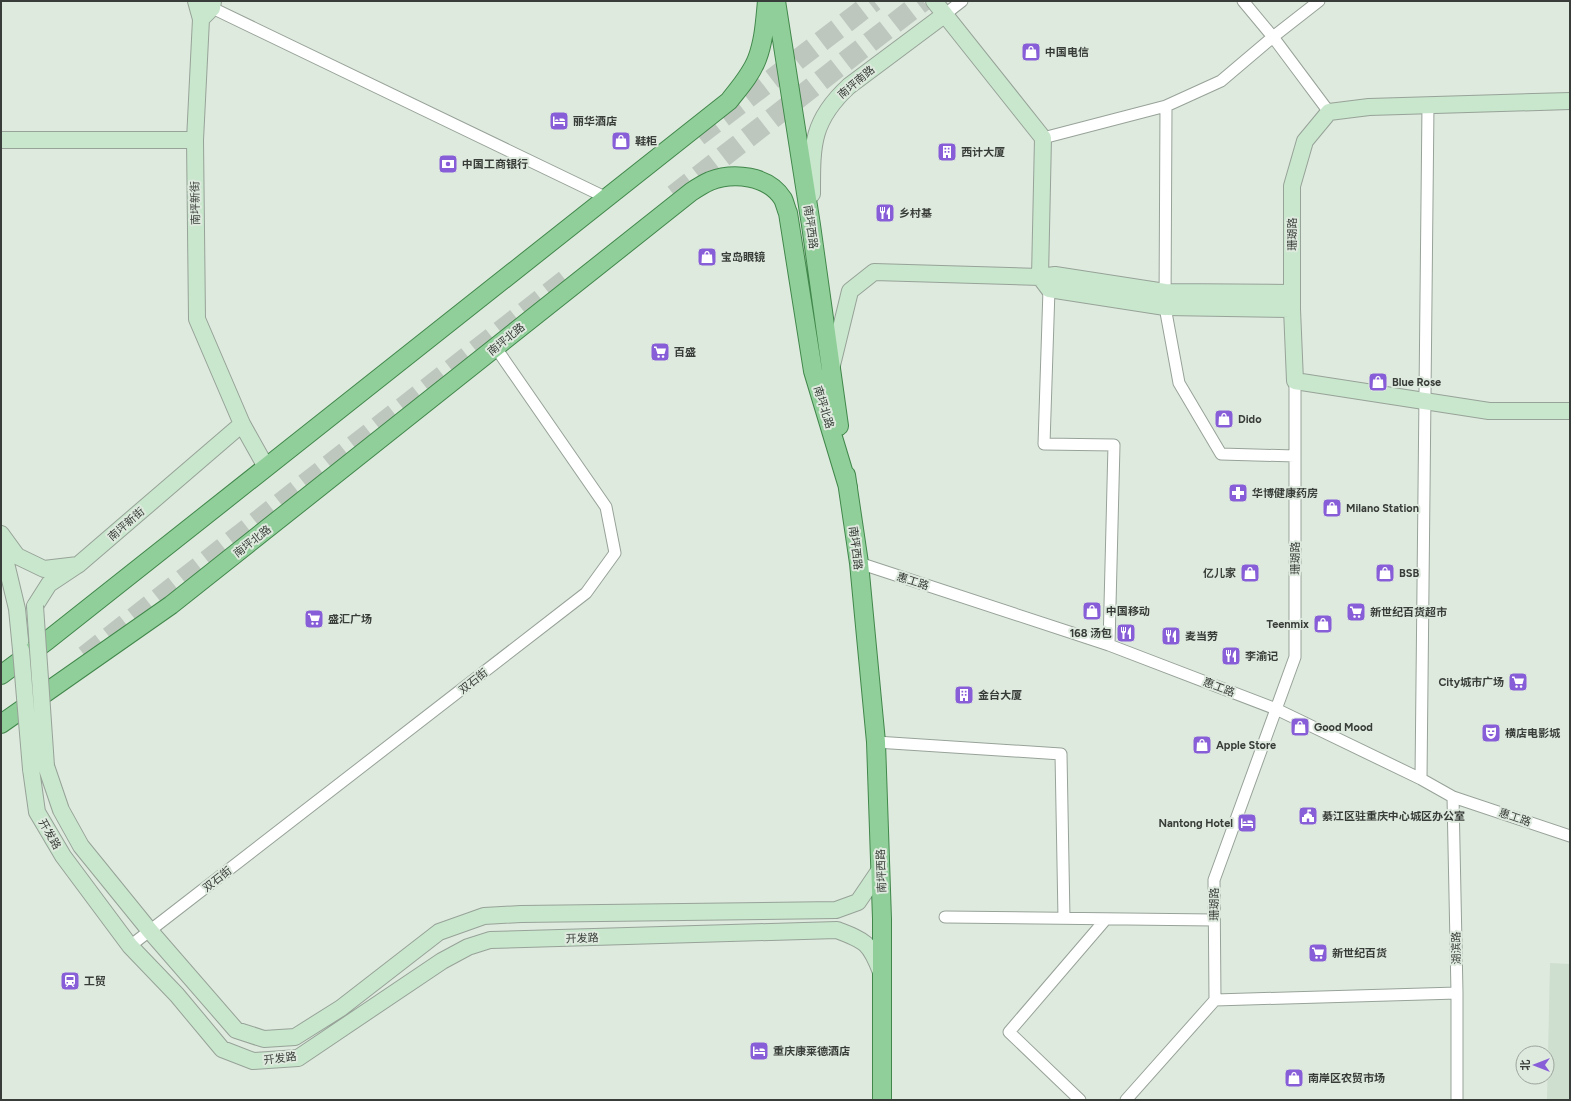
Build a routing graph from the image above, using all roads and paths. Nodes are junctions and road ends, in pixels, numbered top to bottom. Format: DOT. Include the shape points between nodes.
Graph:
graph roads {
  1 [pos="767,1"];
  2 [pos="776,1"];
  3 [pos="934,1"];
  4 [pos="962,1"];
  5 [pos="1242,1"];
  6 [pos="1319,1"];
  7 [pos="204,6"];
  8 [pos="944,15"];
  9 [pos="1273,37"];
  10 [pos="1570,101"];
  11 [pos="1428,105"];
  12 [pos="1166,106"];
  13 [pos="1329,112"];
  14 [pos="1043,138"];
  15 [pos="1,140"];
  16 [pos="195,140"];
  17 [pos="607,198"];
  18 [pos="811,225"];
  19 [pos="1048,280"];
  20 [pos="1165,300"];
  21 [pos="1292,301"];
  22 [pos="496,348"];
  23 [pos="831,369"];
  24 [pos="1295,381"];
  25 [pos="1425,401"];
  26 [pos="1570,411"];
  27 [pos="242,424"];
  28 [pos="1295,456"];
  29 [pos="266,467"];
  30 [pos="848,487"];
  31 [pos="1,534"];
  32 [pos="1,542"];
  33 [pos="859,563"];
  34 [pos="78,565"];
  35 [pos="48,640"];
  36 [pos="1109,645"];
  37 [pos="1,660"];
  38 [pos="1,675"];
  39 [pos="1276,709"];
  40 [pos="1,724"];
  41 [pos="876,742"];
  42 [pos="39,767"];
  43 [pos="1422,779"];
  44 [pos="1454,797"];
  45 [pos="1570,836"];
  46 [pos="881,868"];
  47 [pos="945,917"];
  48 [pos="1064,918"];
  49 [pos="1106,919"];
  50 [pos="1214,920"];
  51 [pos="150,931"];
  52 [pos="130,946"];
  53 [pos="882,975"];
  54 [pos="1457,993"];
  55 [pos="1215,1000"];
  56 [pos="882,1100"];
  57 [pos="1080,1100"];
  58 [pos="1126,1100"];
  59 [pos="1457,1100"];
  1 -- 17 [label="main road" via="764,32 756,60 729,101"];
  2 -- 18 [label="main road, 南坪西路"];
  3 -- 8 [label="street"];
  4 -- 8 [label="street, 南坪南路"];
  5 -- 9 [label="street"];
  6 -- 9 [label="street"];
  7 -- 16 [label="street, 南坪新街"];
  7 -- 17 [label="street"];
  8 -- 14 [label="street"];
  8 -- 18 [label="street, 南坪南路" via="849,86 825,114 816,133 812,152"];
  9 -- 12 [label="street" via="1221,81"];
  9 -- 13 [label="street"];
  10 -- 11 [label="street"];
  11 -- 13 [label="street" via="1370,107"];
  11 -- 25 [label="street"];
  12 -- 14 [label="street"];
  12 -- 20 [label="street"];
  13 -- 21 [label="street, 珊瑚路" via="1304,141 1292,186"];
  14 -- 19 [label="street"];
  15 -- 16 [label="street"];
  16 -- 27 [label="street, 南坪新街" via="197,319"];
  17 -- 29 [label="main road"];
  18 -- 23 [label="main road, 南坪西路"];
  19 -- 20 [label="street"];
  19 -- 23 [label="street" via="874,272 850,292"];
  19 -- 36 [label="street" via="1044,444 1114,445"];
  20 -- 21 [label="street"];
  20 -- 28 [label="street" via="1179,383 1220,454"];
  21 -- 24 [label="street, 珊瑚路"];
  22 -- 30 [label="main road, 南坪北路" via="708,181 724,177 760,180 772,187 782,198 788,213 813,371"];
  22 -- 40 [label="main road, 南坪北路" via="171,605"];
  22 -- 51 [label="street, 双石街" via="606,507 615,553 586,593"];
  23 -- 30 [label="main road, 南坪西路"];
  24 -- 25 [label="street"];
  24 -- 28 [label="street, 珊瑚路"];
  25 -- 26 [label="street" via="1489,411"];
  25 -- 43 [label="street"];
  27 -- 29 [label="street, 南坪新街"];
  27 -- 34 [label="street, 南坪新街"];
  28 -- 39 [label="street, 珊瑚路" via="1294,657"];
  29 -- 35 [label="main road"];
  30 -- 33 [label="main road, 南坪西路"];
  31 -- 34 [label="street" via="17,556 44,569"];
  32 -- 42 [label="street, 开发路, bridge" via="17,609"];
  33 -- 36 [label="street, 惠工路"];
  33 -- 41 [label="main road, 南坪西路"];
  34 -- 42 [label="street, 开发路, bridge" via="49,584 35,606"];
  35 -- 37 [label="main road"];
  35 -- 38 [label="main road"];
  36 -- 39 [label="street, 惠工路"];
  39 -- 43 [label="street, 惠工路"];
  39 -- 50 [label="street, 珊瑚路" via="1214,880"];
  41 -- 46 [label="main road, 南坪西路"];
  41 -- 48 [label="street" via="1061,754"];
  42 -- 51 [label="street, 开发路" via="81,846"];
  42 -- 52 [label="street, 开发路" via="37,812 63,856"];
  43 -- 44 [label="street, 惠工路"];
  44 -- 45 [label="street, 惠工路"];
  44 -- 54 [label="street, 湖滨路"];
  46 -- 51 [label="street, 开发路" via="858,902 836,910 484,916 439,932 341,1008 295,1037 264,1039 236,1030"];
  46 -- 53 [label="main road, 南坪西路"];
  47 -- 48 [label="street"];
  48 -- 49 [label="street"];
  49 -- 50 [label="street"];
  49 -- 57 [label="street" via="1009,1032"];
  50 -- 55 [label="street, 珊瑚路"];
  51 -- 52 [label="street, 双石街"];
  52 -- 53 [label="street, 开发路" via="222,1049 253,1061 298,1058 442,961 468,947 490,940 838,930 860,938 874,953"];
  53 -- 56 [label="main road, 南坪西路"];
  54 -- 55 [label="street"];
  54 -- 59 [label="street, 湖滨路"];
  55 -- 58 [label="street"];
}
